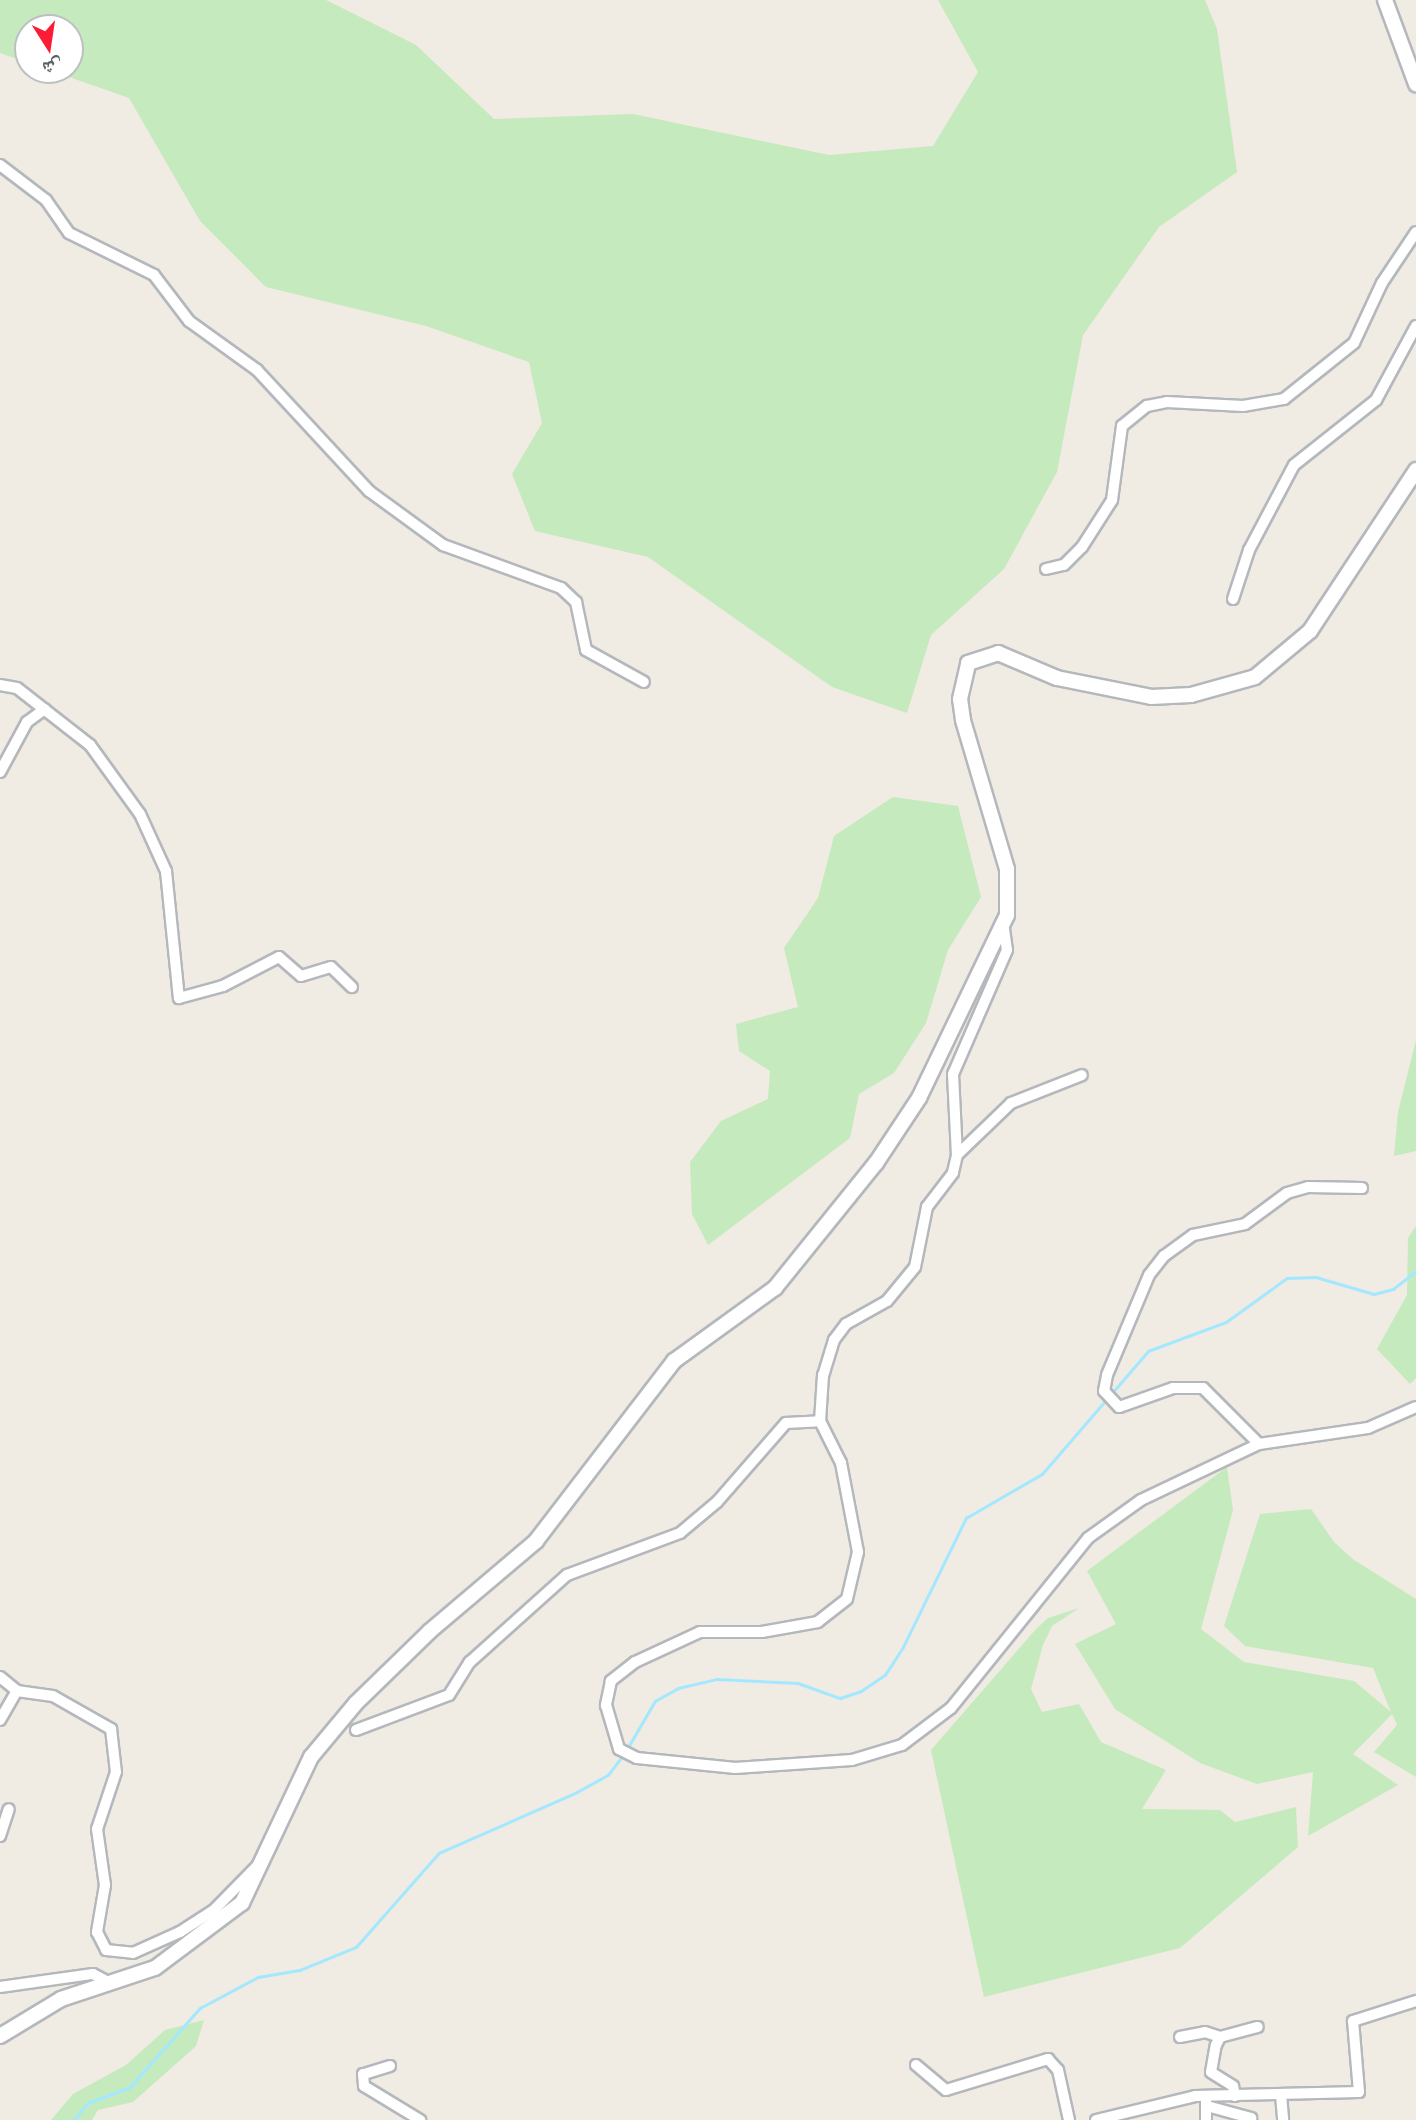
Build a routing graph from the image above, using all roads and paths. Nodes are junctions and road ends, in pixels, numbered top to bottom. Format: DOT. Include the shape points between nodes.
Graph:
graph roads {
  1 [pos="1385,0"];
  2 [pos="1416,84"];
  3 [pos="0,165"];
  4 [pos="1416,232"];
  5 [pos="1416,326"];
  6 [pos="1416,470"];
  7 [pos="1046,569"];
  8 [pos="1233,599"];
  9 [pos="644,682"];
  10 [pos="0,685"];
  11 [pos="45,709"];
  12 [pos="0,772"];
  13 [pos="1004,929"];
  14 [pos="352,987"];
  15 [pos="1082,1075"];
  16 [pos="957,1155"];
  17 [pos="1362,1188"];
  18 [pos="1416,1407"];
  19 [pos="820,1421"];
  20 [pos="1259,1444"];
  21 [pos="0,1677"];
  22 [pos="16,1690"];
  23 [pos="0,1720"];
  24 [pos="356,1730"];
  25 [pos="9,1810"];
  26 [pos="0,1836"];
  27 [pos="265,1860"];
  28 [pos="108,1982"];
  29 [pos="0,1987"];
  30 [pos="1416,2001"];
  31 [pos="1258,2027"];
  32 [pos="0,2036"];
  33 [pos="1181,2037"];
  34 [pos="1220,2037"];
  35 [pos="916,2065"];
  36 [pos="390,2066"];
  37 [pos="1281,2095"];
  38 [pos="1235,2096"];
  39 [pos="1206,2101"];
  40 [pos="1108,2118"];
  41 [pos="1251,2118"];
  42 [pos="420,2120"];
  43 [pos="1069,2120"];
  44 [pos="1096,2120"];
  45 [pos="1206,2120"];
  46 [pos="1283,2120"];
  1 -- 2 [label="main road"];
  3 -- 9 [label="street" via="46,200 74,237 154,275 189,321 257,370 369,491 443,545 561,588 576,601 586,650"];
  4 -- 7 [label="street" via="1382,283 1354,342 1284,399 1243,406 1167,402 1147,406 1122,426 1112,500 1065,565"];
  5 -- 8 [label="street" via="1376,400 1294,465 1244,562"];
  6 -- 13 [label="main road" via="1311,631 1255,677 1191,695 1151,697 1056,678 998,653 968,663 961,706 1007,869"];
  10 -- 11 [label="street" via="17,688"];
  11 -- 12 [label="street" via="27,722"];
  11 -- 14 [label="street" via="105,763 159,850 166,871 179,998 223,986 279,957 301,976 331,967"];
  13 -- 16 [label="street" via="1007,950 953,1074"];
  13 -- 27 [label="main road" via="919,1098 847,1199 775,1288 674,1361 536,1541 430,1631 356,1703 311,1757"];
  15 -- 16 [label="street" via="1011,1102"];
  16 -- 19 [label="street" via="953,1172 927,1207 915,1267 887,1301 846,1324 834,1340 823,1375"];
  17 -- 20 [label="street" via="1308,1187 1287,1193 1245,1224 1193,1235 1164,1256 1144,1286 1104,1391 1119,1407 1173,1388 1202,1388"];
  18 -- 20 [label="street" via="1368,1429"];
  19 -- 20 [label="street" via="841,1463 854,1522 858,1552 847,1599 818,1622 762,1632 700,1632 635,1662 611,1681 606,1704 619,1749 637,1758 757,1768 852,1760 902,1745 951,1708 1088,1538 1186,1474"];
  19 -- 24 [label="street" via="786,1423 717,1502 680,1533 567,1575 470,1661 449,1695"];
  21 -- 22 [label="street"];
  22 -- 23 [label="street"];
  22 -- 27 [label="street" via="41,1691 111,1729 116,1772 97,1829 105,1885 97,1932 106,1950 134,1953 180,1933 214,1910"];
  25 -- 26 [label="street"];
  27 -- 28 [label="main road" via="242,1903 182,1954 155,1968"];
  28 -- 29 [label="street" via="93,1974"];
  28 -- 32 [label="main road" via="41,2009"];
  30 -- 37 [label="street" via="1353,2021 1359,2092"];
  31 -- 34 [label="street"];
  33 -- 34 [label="street" via="1205,2032"];
  34 -- 38 [label="street" via="1211,2071 1233,2086"];
  35 -- 43 [label="street" via="946,2090 1048,2059 1058,2070"];
  36 -- 42 [label="street" via="363,2074 365,2086"];
  37 -- 38 [label="street"];
  37 -- 46 [label="street"];
  38 -- 39 [label="street"];
  39 -- 40 [label="street" via="1156,2102"];
  39 -- 41 [label="street"];
  39 -- 45 [label="street"];
  40 -- 44 [label="street"];
}
